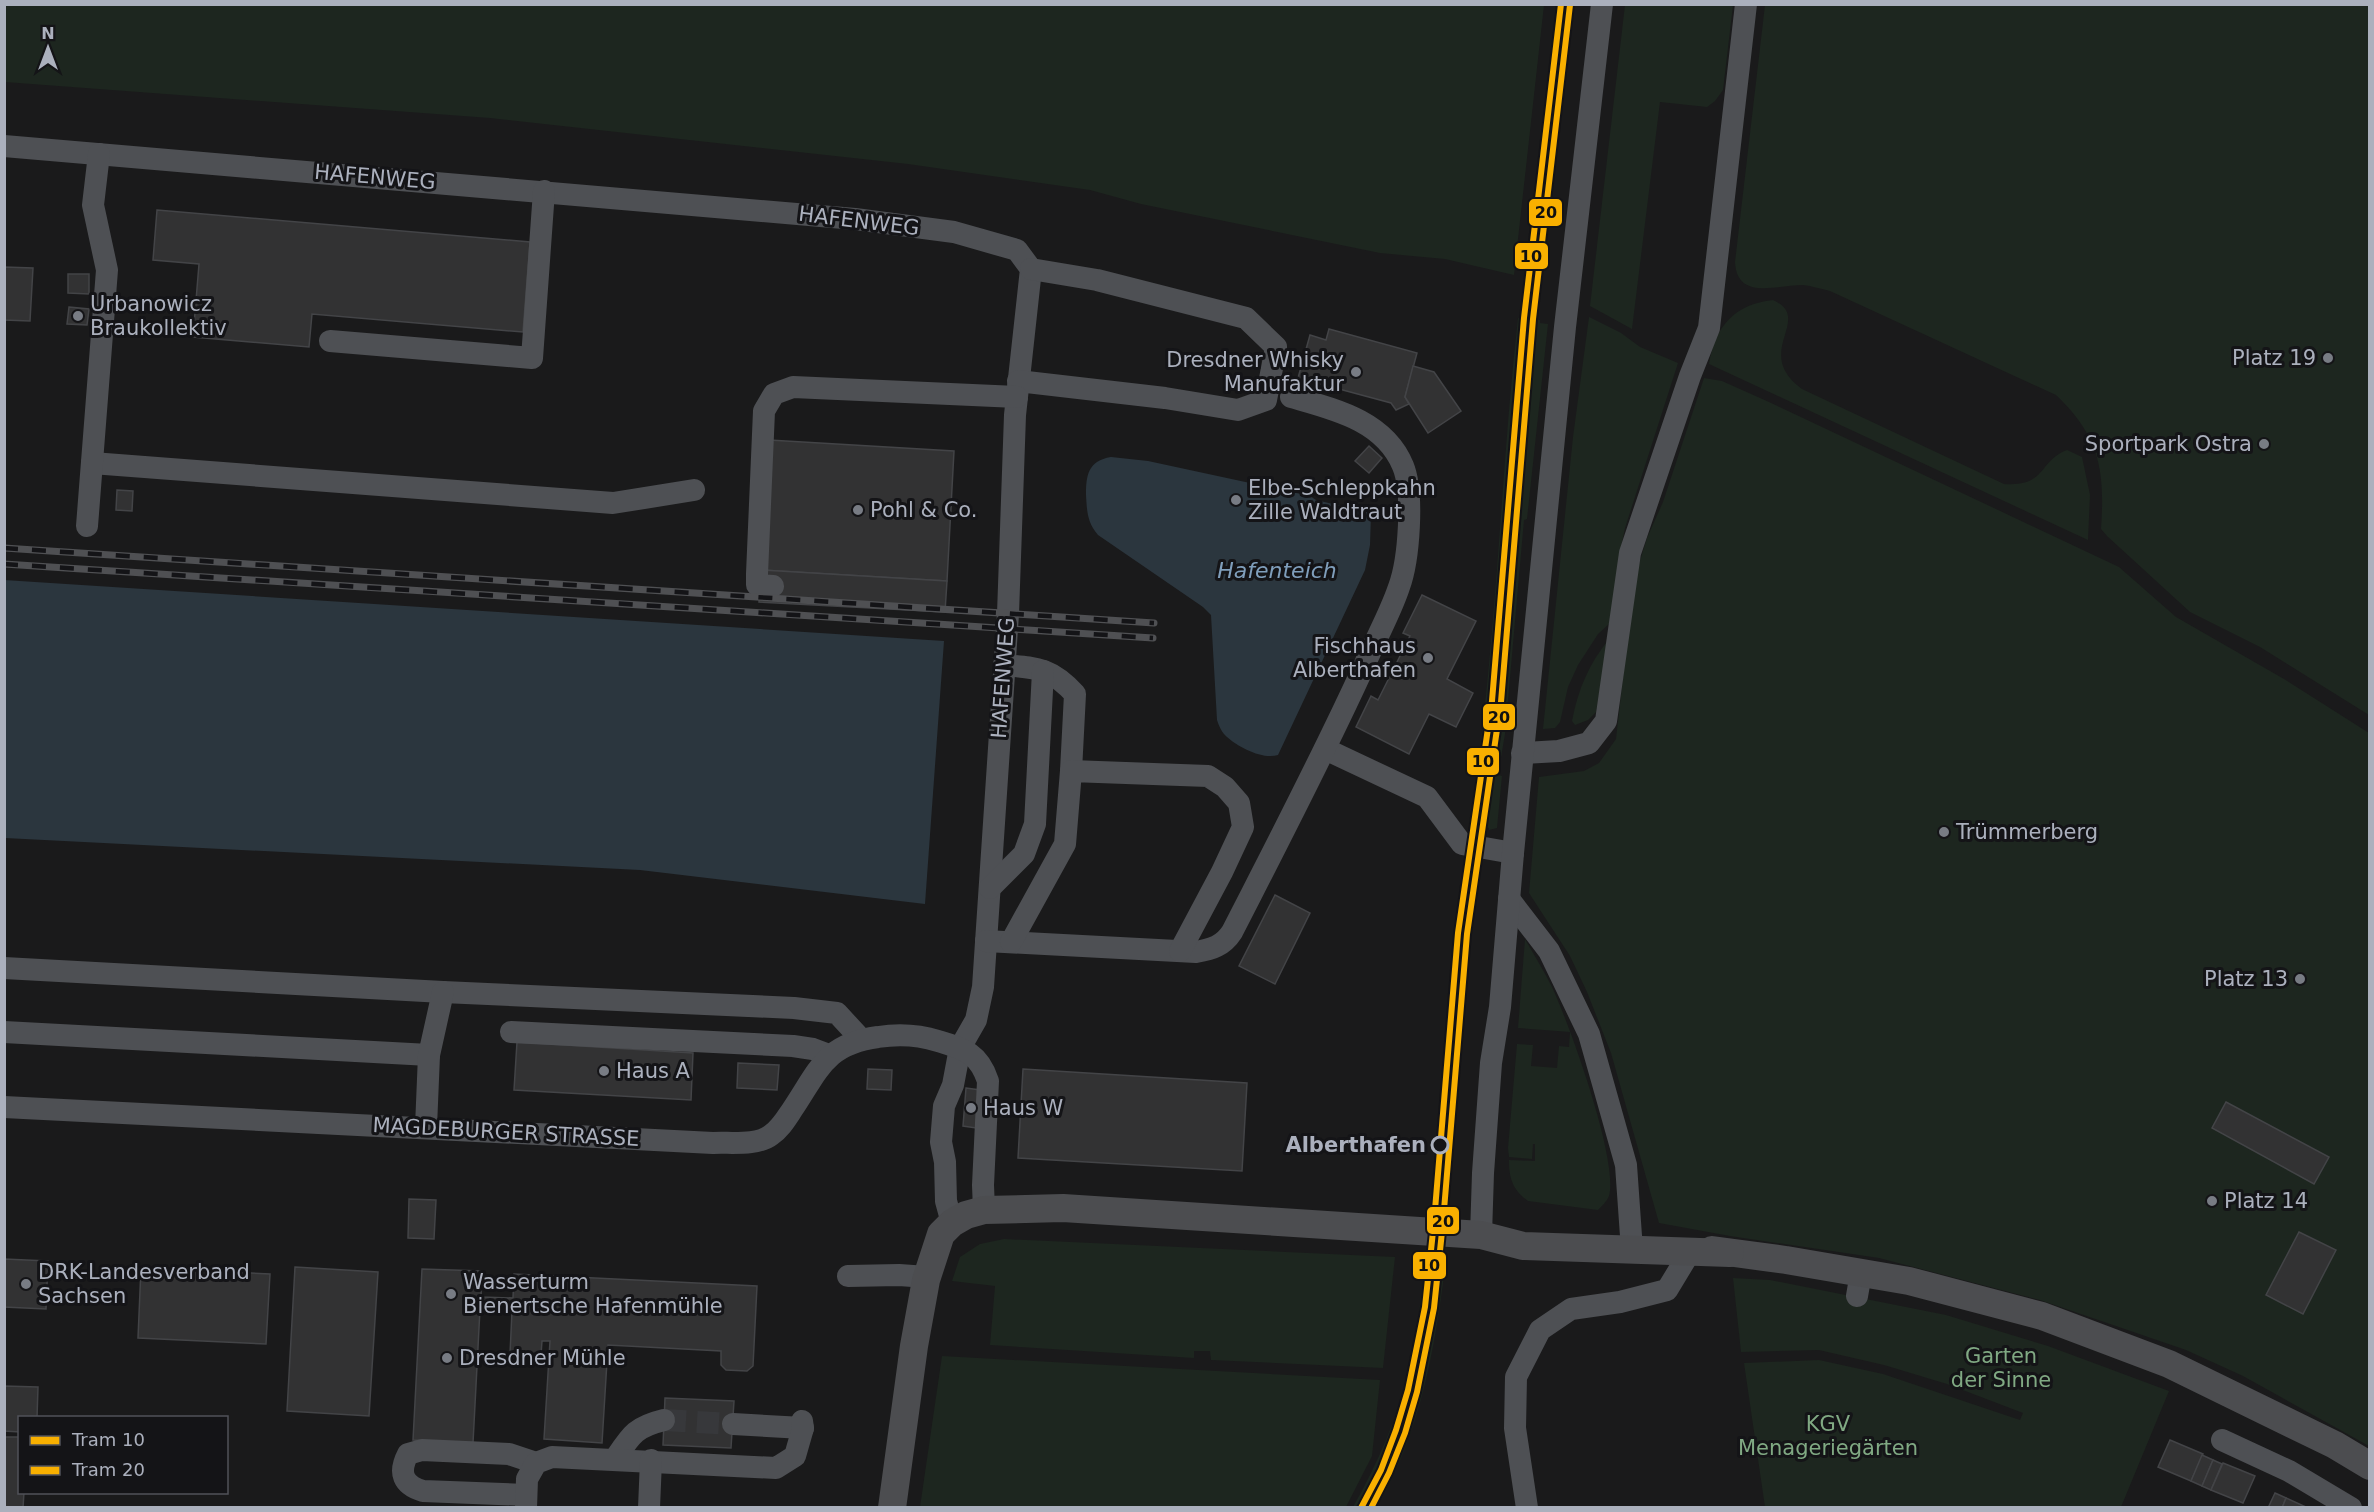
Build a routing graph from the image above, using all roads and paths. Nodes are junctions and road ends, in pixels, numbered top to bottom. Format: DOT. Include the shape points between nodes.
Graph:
graph roads {
  1 [pos="1602,4"];
  2 [pos="1746,4"];
  3 [pos="4,146"];
  4 [pos="99,154"];
  5 [pos="544,191"];
  6 [pos="1031,269"];
  7 [pos="330,341"];
  8 [pos="1017,389"];
  9 [pos="1291,396"];
  10 [pos="92,463"];
  11 [pos="694,490"];
  12 [pos="87,526"];
  13 [pos="772,586"];
  14 [pos="1004,665"];
  15 [pos="1044,671"];
  16 [pos="1325,749"];
  17 [pos="1522,753"];
  18 [pos="1071,771"];
  19 [pos="1513,853"];
  20 [pos="990,888"];
  21 [pos="1509,899"];
  22 [pos="986,941"];
  23 [pos="1011,942"];
  24 [pos="1180,951"];
  25 [pos="4,968"];
  26 [pos="443,992"];
  27 [pos="4,1032"];
  28 [pos="511,1032"];
  29 [pos="861,1039"];
  30 [pos="960,1048"];
  31 [pos="429,1055"];
  32 [pos="829,1055"];
  33 [pos="4,1107"];
  34 [pos="426,1127"];
  35 [pos="984,1210"];
  36 [pos="952,1223"];
  37 [pos="1482,1235"];
  38 [pos="1631,1236"];
  39 [pos="1690,1252"];
  40 [pos="1730,1253"];
  41 [pos="848,1276"];
  42 [pos="927,1277"];
  43 [pos="664,1420"];
  44 [pos="733,1424"];
  45 [pos="2222,1440"];
  46 [pos="615,1459"];
  47 [pos="651,1461"];
  48 [pos="536,1463"];
  49 [pos="2370,1467"];
  50 [pos="526,1501"];
  51 [pos="2346,1506"];
  52 [pos="649,1508"];
  53 [pos="891,1508"];
  54 [pos="1527,1508"];
  1 -- 17 [label="street"];
  2 -- 17 [label="street" via="1709,328 1630,552 1606,721 1589,743 1558,751"];
  3 -- 4 [label="street, HAFENWEG"];
  4 -- 5 [label="street, HAFENWEG"];
  4 -- 10 [label="street" via="93,205 107,270"];
  5 -- 6 [label="street, HAFENWEG" via="855,219 954,232 1017,250"];
  5 -- 7 [label="street" via="532,358"];
  6 -- 8 [label="street, HAFENWEG"];
  6 -- 8 [label="street" via="1097,280 1246,318 1276,348 1266,400 1238,410 1165,398"];
  8 -- 13 [label="street" via="793,387 774,394 764,411 757,574 757,585"];
  8 -- 14 [label="street, HAFENWEG"];
  9 -- 16 [label="street" via="1351,415 1385,438 1403,466 1408,493 1408,544 1400,586"];
  10 -- 11 [label="street" via="613,504"];
  10 -- 12 [label="street"];
  14 -- 15 [label="street"];
  14 -- 20 [label="street, HAFENWEG"];
  15 -- 18 [label="street" via="1060,677 1075,694"];
  15 -- 20 [label="street" via="1035,824 1024,854"];
  16 -- 19 [label="street" via="1427,797 1462,844"];
  16 -- 24 [label="street" via="1233,932 1225,943 1211,950"];
  17 -- 19 [label="street"];
  18 -- 23 [label="street" via="1065,844"];
  18 -- 24 [label="street" via="1208,776 1239,803 1243,827"];
  19 -- 21 [label="street"];
  20 -- 22 [label="street, HAFENWEG"];
  21 -- 37 [label="street" via="1491,1063"];
  21 -- 38 [label="street" via="1549,951 1589,1034 1626,1165"];
  22 -- 23 [label="street"];
  22 -- 30 [label="street, HAFENWEG" via="976,1020"];
  23 -- 24 [label="street"];
  25 -- 26 [label="street"];
  26 -- 29 [label="street" via="794,1008 837,1013"];
  26 -- 31 [label="street"];
  27 -- 31 [label="street"];
  28 -- 32 [label="street" via="793,1047"];
  29 -- 30 [label="street, MAGDEBURGER STRASSE" via="904,1036"];
  29 -- 32 [label="street, MAGDEBURGER STRASSE"];
  30 -- 35 [label="street, MAGDEBURGER STRASSE" via="983,1065 988,1081"];
  30 -- 36 [label="street" via="944,1106 941,1142 946,1202"];
  31 -- 34 [label="street"];
  32 -- 34 [label="street, MAGDEBURGER STRASSE" via="781,1126 770,1136 749,1142"];
  33 -- 34 [label="street, MAGDEBURGER STRASSE"];
  35 -- 36 [label="main road"];
  35 -- 37 [label="main road" via="1063,1208"];
  36 -- 42 [label="main road" via="941,1234"];
  37 -- 38 [label="main road" via="1524,1226"];
  37 -- 39 [label="main road" via="1523,1246"];
  38 -- 40 [label="main road"];
  39 -- 40 [label="main road"];
  39 -- 54 [label="street" via="1667,1290 1571,1309 1540,1330 1516,1377 1515,1428"];
  40 -- 49 [label="main road" via="1786,1260 1859,1285 1909,1281 2053,1320 2169,1364 2335,1444"];
  41 -- 42 [label="street"];
  42 -- 53 [label="main road"];
  43 -- 46 [label="street" via="633,1432"];
  44 -- 47 [label="street" via="802,1424 795,1456 776,1468"];
  45 -- 51 [label="street" via="2289,1471"];
  46 -- 47 [label="street"];
  46 -- 48 [label="street" via="552,1457"];
  47 -- 52 [label="street"];
  48 -- 50 [label="street" via="527,1479"];
  48 -- 50 [label="street" via="509,1454 422,1450 408,1454 403,1464 410,1487 423,1491"];
}
